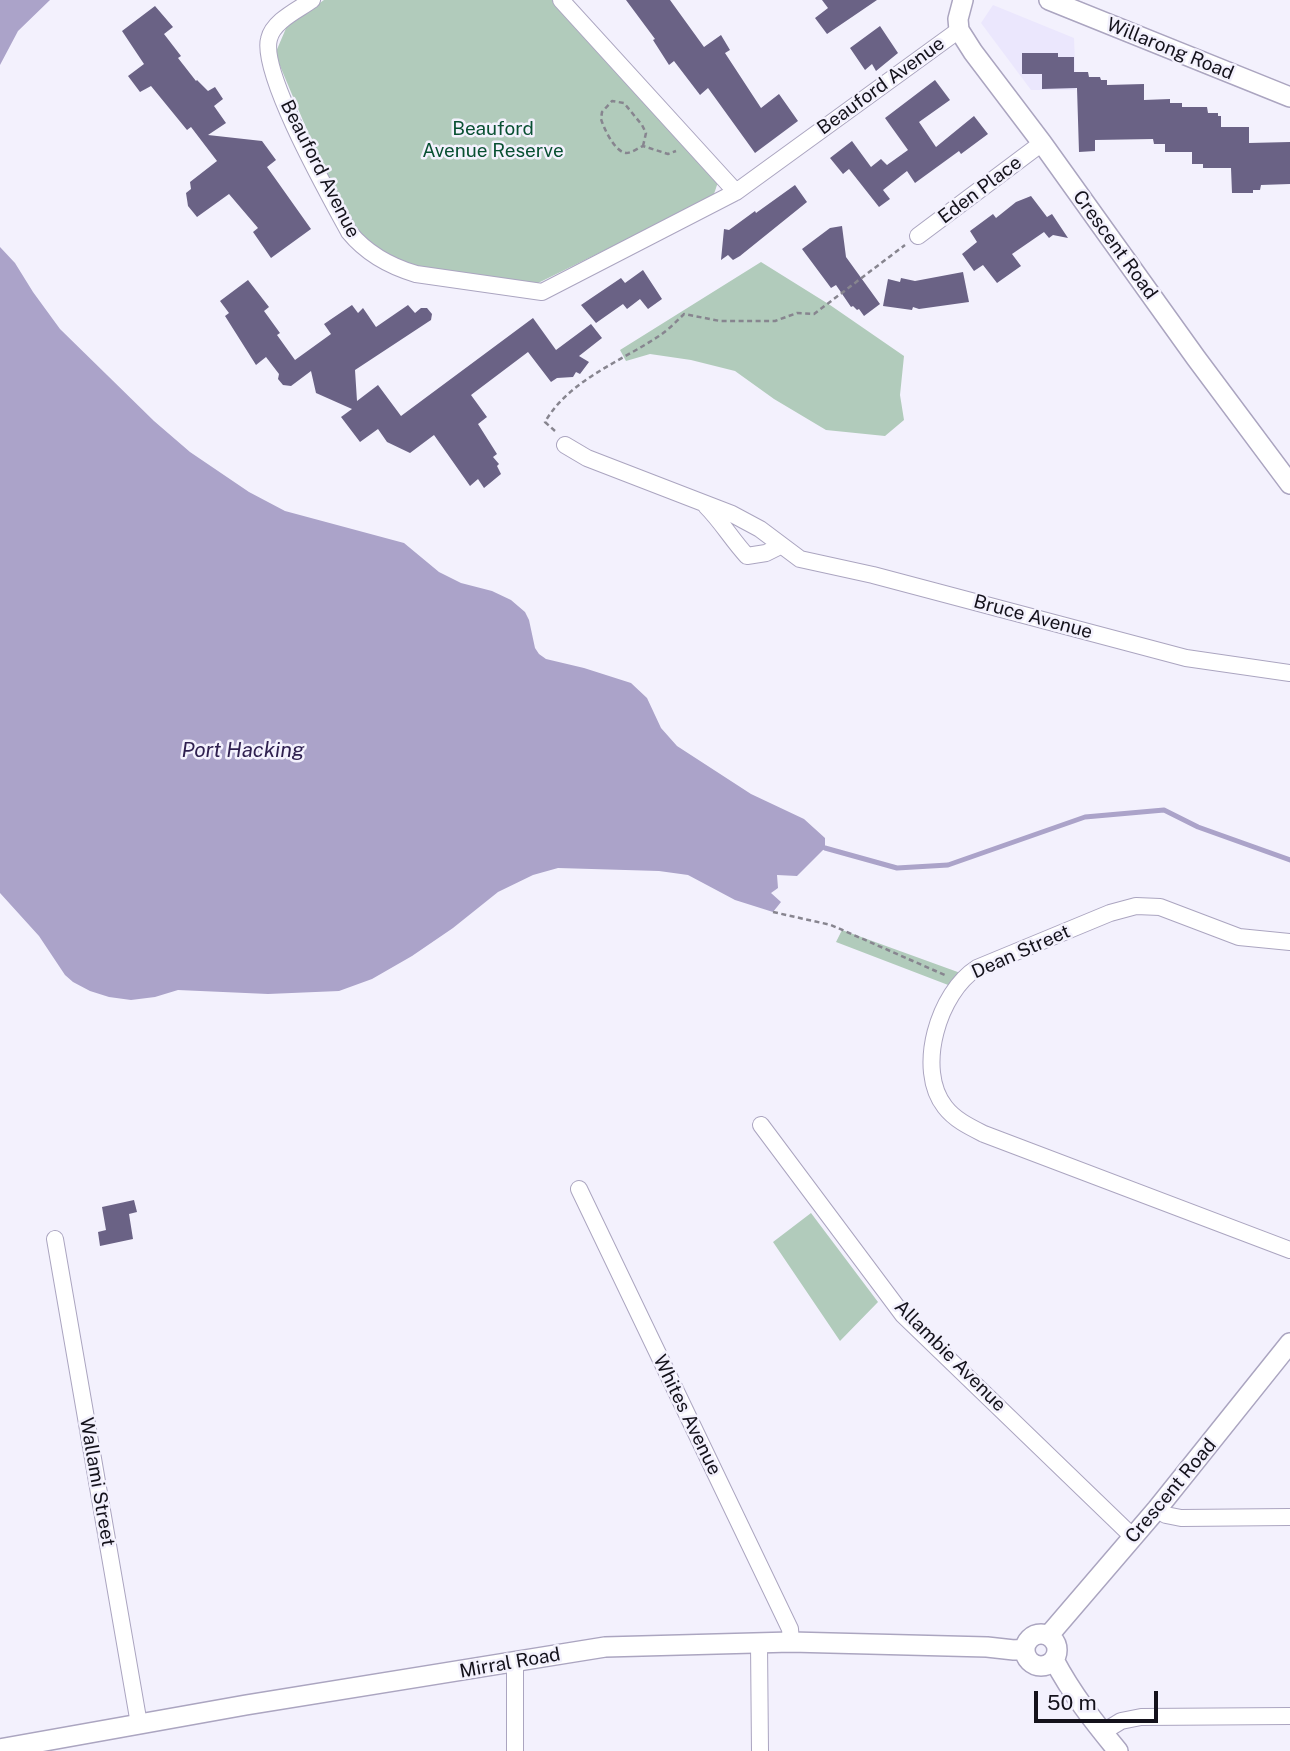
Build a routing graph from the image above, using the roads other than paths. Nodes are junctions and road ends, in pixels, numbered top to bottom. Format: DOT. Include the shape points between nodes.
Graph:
graph roads {
  1 [pos="312,0"];
  2 [pos="561,0"];
  3 [pos="963,0"];
  4 [pos="1049,0"];
  5 [pos="959,30"];
  6 [pos="1290,97"];
  7 [pos="1042,143"];
  8 [pos="736,192"];
  9 [pos="918,236"];
  10 [pos="565,445"];
  11 [pos="1290,484"];
  12 [pos="702,502"];
  13 [pos="780,546"];
  14 [pos="1290,673"];
  15 [pos="1290,942"];
  16 [pos="761,1125"];
  17 [pos="579,1189"];
  18 [pos="55,1240"];
  19 [pos="1290,1250"];
  20 [pos="1290,1343"];
  21 [pos="1157,1509"];
  22 [pos="1290,1517"];
  23 [pos="1133,1537"];
  24 [pos="1049,1635"];
  25 [pos="791,1642"];
  26 [pos="759,1643"];
  27 [pos="1025,1649"];
  28 [pos="1054,1660"];
  29 [pos="516,1662"];
  30 [pos="1290,1716"];
  31 [pos="139,1724"];
  32 [pos="1103,1732"];
  33 [pos="0,1749"];
  34 [pos="515,1751"];
  35 [pos="760,1751"];
  36 [pos="1118,1751"];
  1 -- 8 [label="street, Beauford Avenue" via="275,26 269,37 275,79 349,232 359,245 399,269 541,292"];
  2 -- 8 [label="street"];
  3 -- 5 [label="street"];
  4 -- 6 [label="street, Willarong Road"];
  5 -- 7 [label="street, Crescent Road"];
  5 -- 8 [label="street, Beauford Avenue"];
  7 -- 9 [label="street, Eden Place"];
  7 -- 11 [label="street, Crescent Road"];
  10 -- 12 [label="street, Bruce Avenue" via="587,458"];
  12 -- 13 [label="street, Bruce Avenue" via="760,528"];
  12 -- 13 [label="street, Bruce Avenue" via="747,556"];
  13 -- 14 [label="street, Bruce Avenue" via="800,559 1186,658"];
  15 -- 19 [label="street, Dean Street" via="1238,937 1160,907 1136,906 1110,913 966,975 944,1007 930,1060 936,1094 960,1122"];
  16 -- 23 [label="street, Allambie Avenue" via="903,1315"];
  17 -- 25 [label="street, Whites Avenue" via="790,1629"];
  18 -- 31 [label="street, Wallami Street"];
  20 -- 21 [label="street, Crescent Road"];
  21 -- 22 [label="street" via="1181,1518"];
  21 -- 23 [label="street, Crescent Road"];
  23 -- 24 [label="street, Crescent Road"];
  24 -- 27 [label="street" via="1033,1636"];
  24 -- 28 [label="street" via="1057,1646"];
  25 -- 26 [label="street, Mirral Road"];
  25 -- 27 [label="street, Mirral Road"];
  26 -- 29 [label="street, Mirral Road" via="605,1647"];
  26 -- 35 [label="street"];
  27 -- 28 [label="street" via="1035,1665"];
  28 -- 32 [label="street"];
  29 -- 31 [label="street, Mirral Road"];
  29 -- 34 [label="street"];
  30 -- 32 [label="street" via="1141,1717 1121,1721"];
  31 -- 33 [label="street, Mirral Road"];
  32 -- 36 [label="street"];
}
